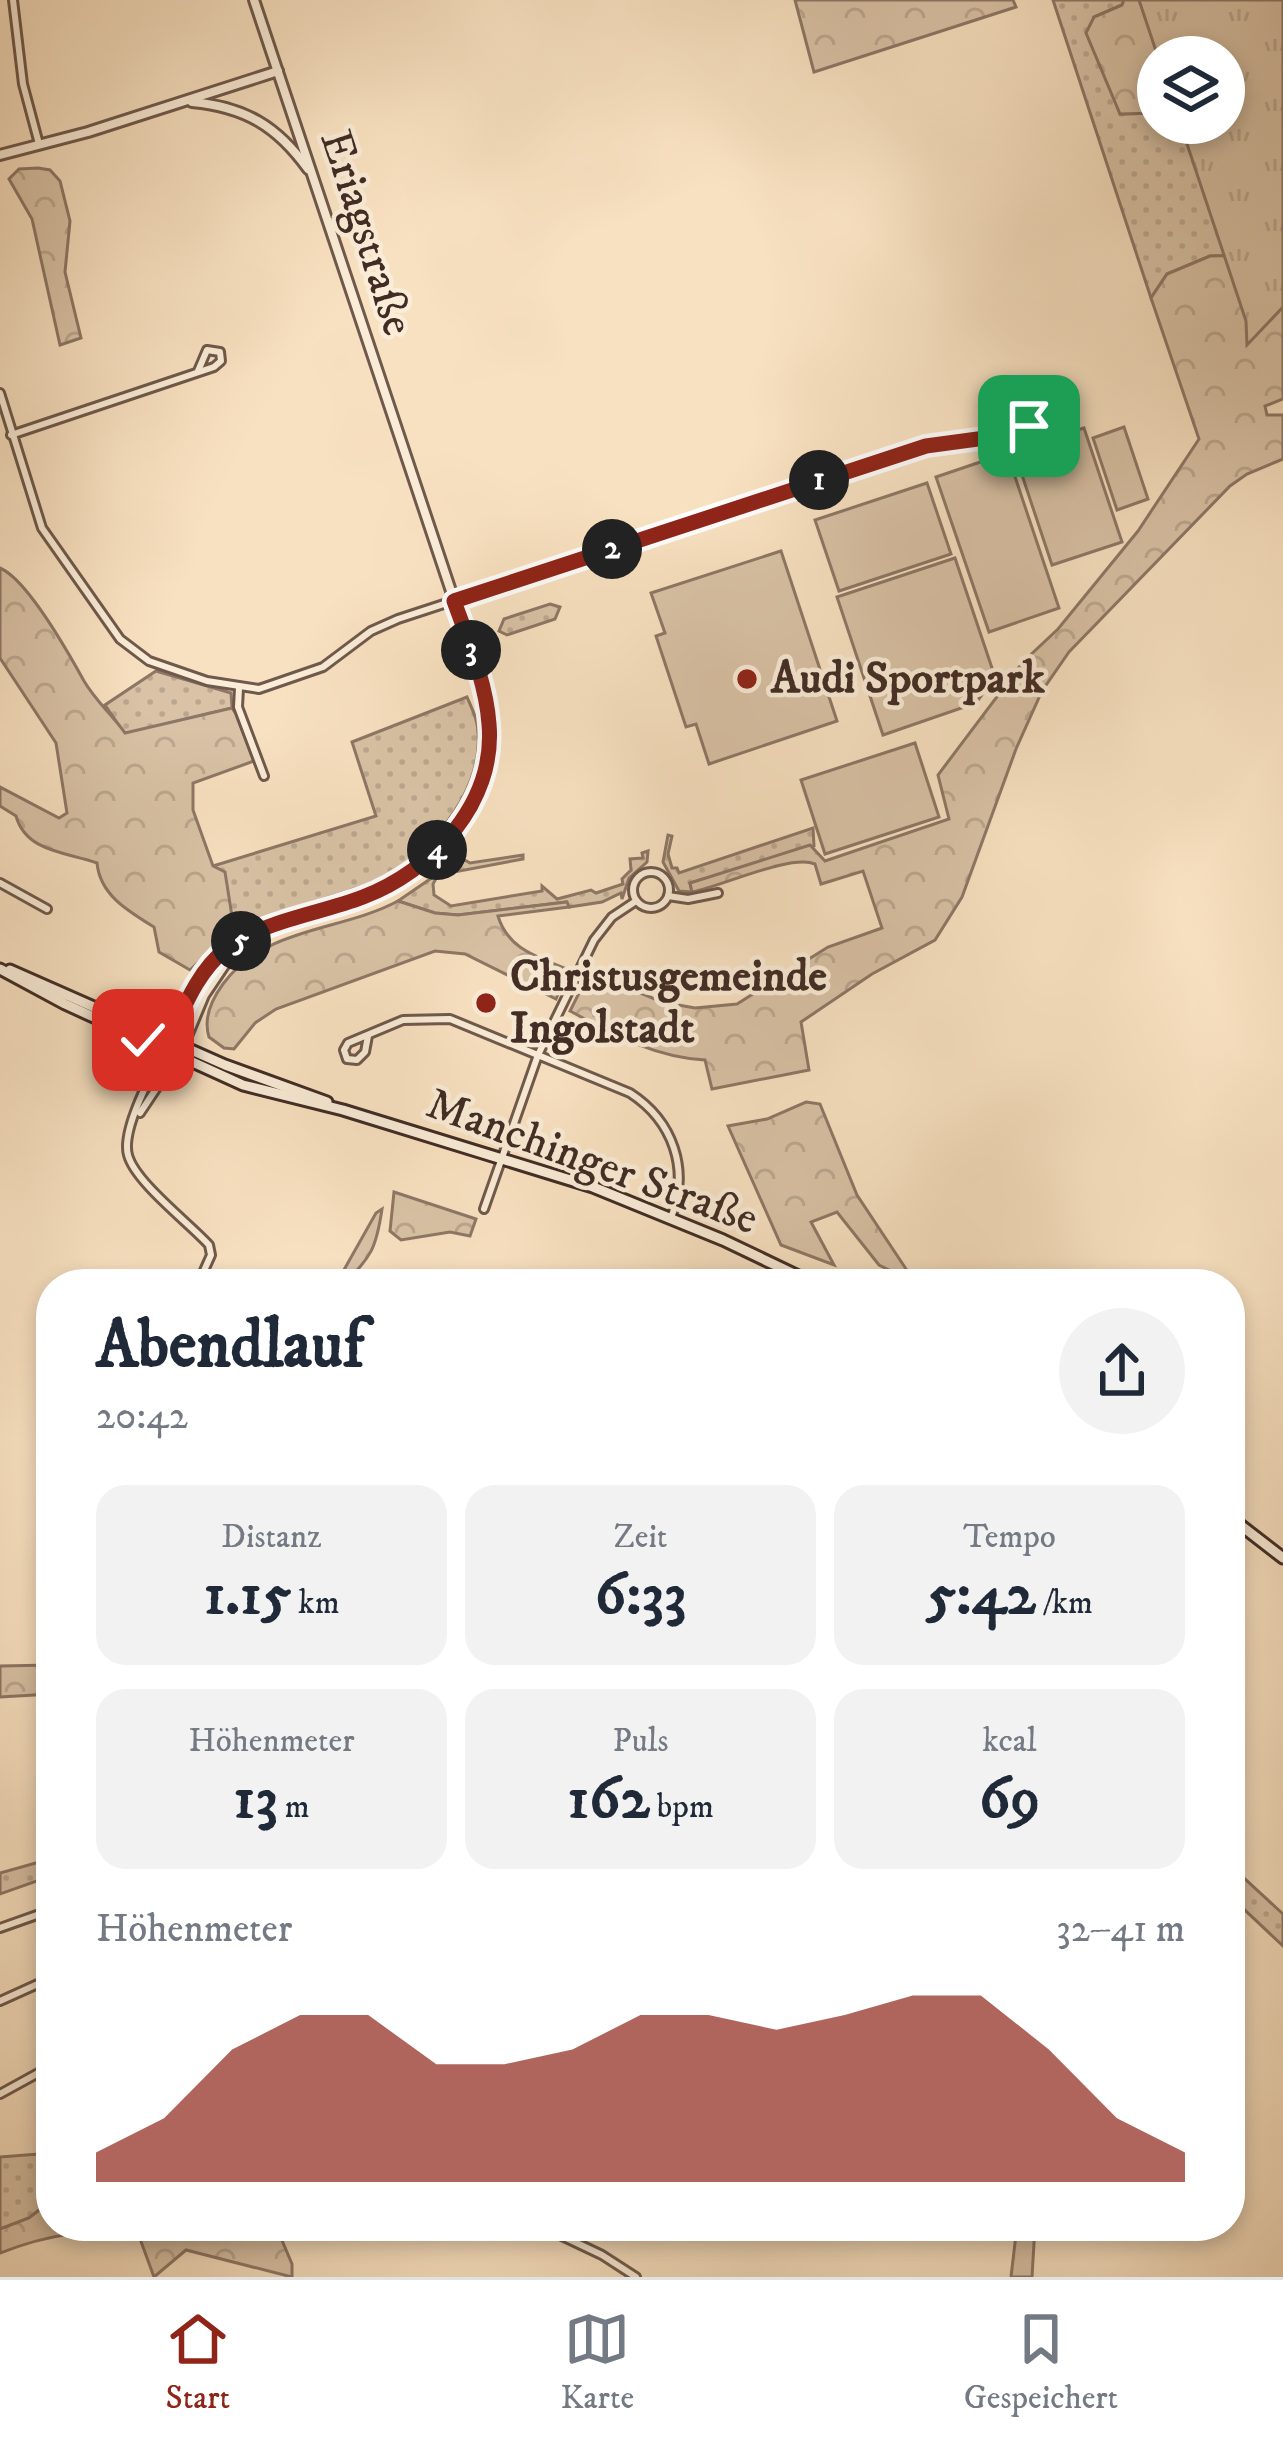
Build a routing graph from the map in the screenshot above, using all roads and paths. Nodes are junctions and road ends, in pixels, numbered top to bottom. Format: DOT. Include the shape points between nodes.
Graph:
graph roads {
  1 [pos="13,0"];
  2 [pos="254,0"];
  3 [pos="278,71"];
  4 [pos="182,101"];
  5 [pos="39,144"];
  6 [pos="0,155"];
  7 [pos="312,176"];
  8 [pos="198,371"];
  9 [pos="0,393"];
  10 [pos="1029,426"];
  11 [pos="11,434"];
  12 [pos="454,601"];
  13 [pos="239,688"];
  14 [pos="264,776"];
  15 [pos="0,883"];
  16 [pos="718,893"];
  17 [pos="668,896"];
  18 [pos="637,901"];
  19 [pos="46,908"];
  20 [pos="242,940"];
  21 [pos="0,968"];
  22 [pos="368,1036"];
  23 [pos="167,1045"];
  24 [pos="180,1051"];
  25 [pos="538,1055"];
  26 [pos="134,1120"];
  27 [pos="501,1158"];
  28 [pos="484,1209"];
  29 [pos="671,1218"];
  30 [pos="203,1269"];
  31 [pos="782,1269"];
  32 [pos="1245,1531"];
  33 [pos="1283,1558"];
  34 [pos="36,1915"];
  35 [pos="0,1928"];
  36 [pos="36,1985"];
  37 [pos="0,2001"];
  38 [pos="36,2074"];
  39 [pos="0,2094"];
  40 [pos="573,2241"];
  41 [pos="636,2277"];
  1 -- 5 [label="street"];
  2 -- 3 [label="street, Eriagstraße"];
  3 -- 4 [label="street"];
  3 -- 7 [label="street, Eriagstraße"];
  4 -- 5 [label="street"];
  4 -- 7 [label="street" via="255,117 284,138"];
  5 -- 6 [label="street"];
  7 -- 12 [label="street, Eriagstraße"];
  8 -- 11 [label="street"];
  9 -- 11 [label="street"];
  10 -- 12 [label="street" via="926,446"];
  11 -- 13 [label="street" via="42,528 120,639 159,666"];
  12 -- 13 [label="street" via="371,631 309,674"];
  12 -- 20 [label="street, Eriagstraße" via="489,723 471,806 436,851 394,883"];
  13 -- 14 [label="street" via="238,707"];
  15 -- 19 [label="street"];
  16 -- 17 [label="street"];
  17 -- 18 [label="street" via="652,908"];
  17 -- 18 [label="street" via="666,879 649,872 634,883"];
  18 -- 25 [label="street" via="594,940"];
  20 -- 23 [label="street" via="200,978"];
  20 -- 24 [label="street" via="204,994"];
  21 -- 23 [label="main road"];
  22 -- 22 [label="street" via="348,1043 347,1059 360,1059"];
  22 -- 25 [label="street" via="403,1020 438,1018"];
  23 -- 24 [label="main road"];
  23 -- 26 [label="street"];
  24 -- 26 [label="street"];
  24 -- 27 [label="main road, Manchinger Straße"];
  25 -- 27 [label="street"];
  25 -- 29 [label="street" via="630,1094 665,1124 678,1166"];
  26 -- 30 [label="street" via="130,1162 211,1248"];
  27 -- 28 [label="street"];
  27 -- 29 [label="main road, Manchinger Straße"];
  29 -- 31 [label="main road, Manchinger Straße"];
  32 -- 33 [label="main road"];
  34 -- 35 [label="street"];
  36 -- 37 [label="street"];
  38 -- 39 [label="street"];
  40 -- 41 [label="street"];
}
